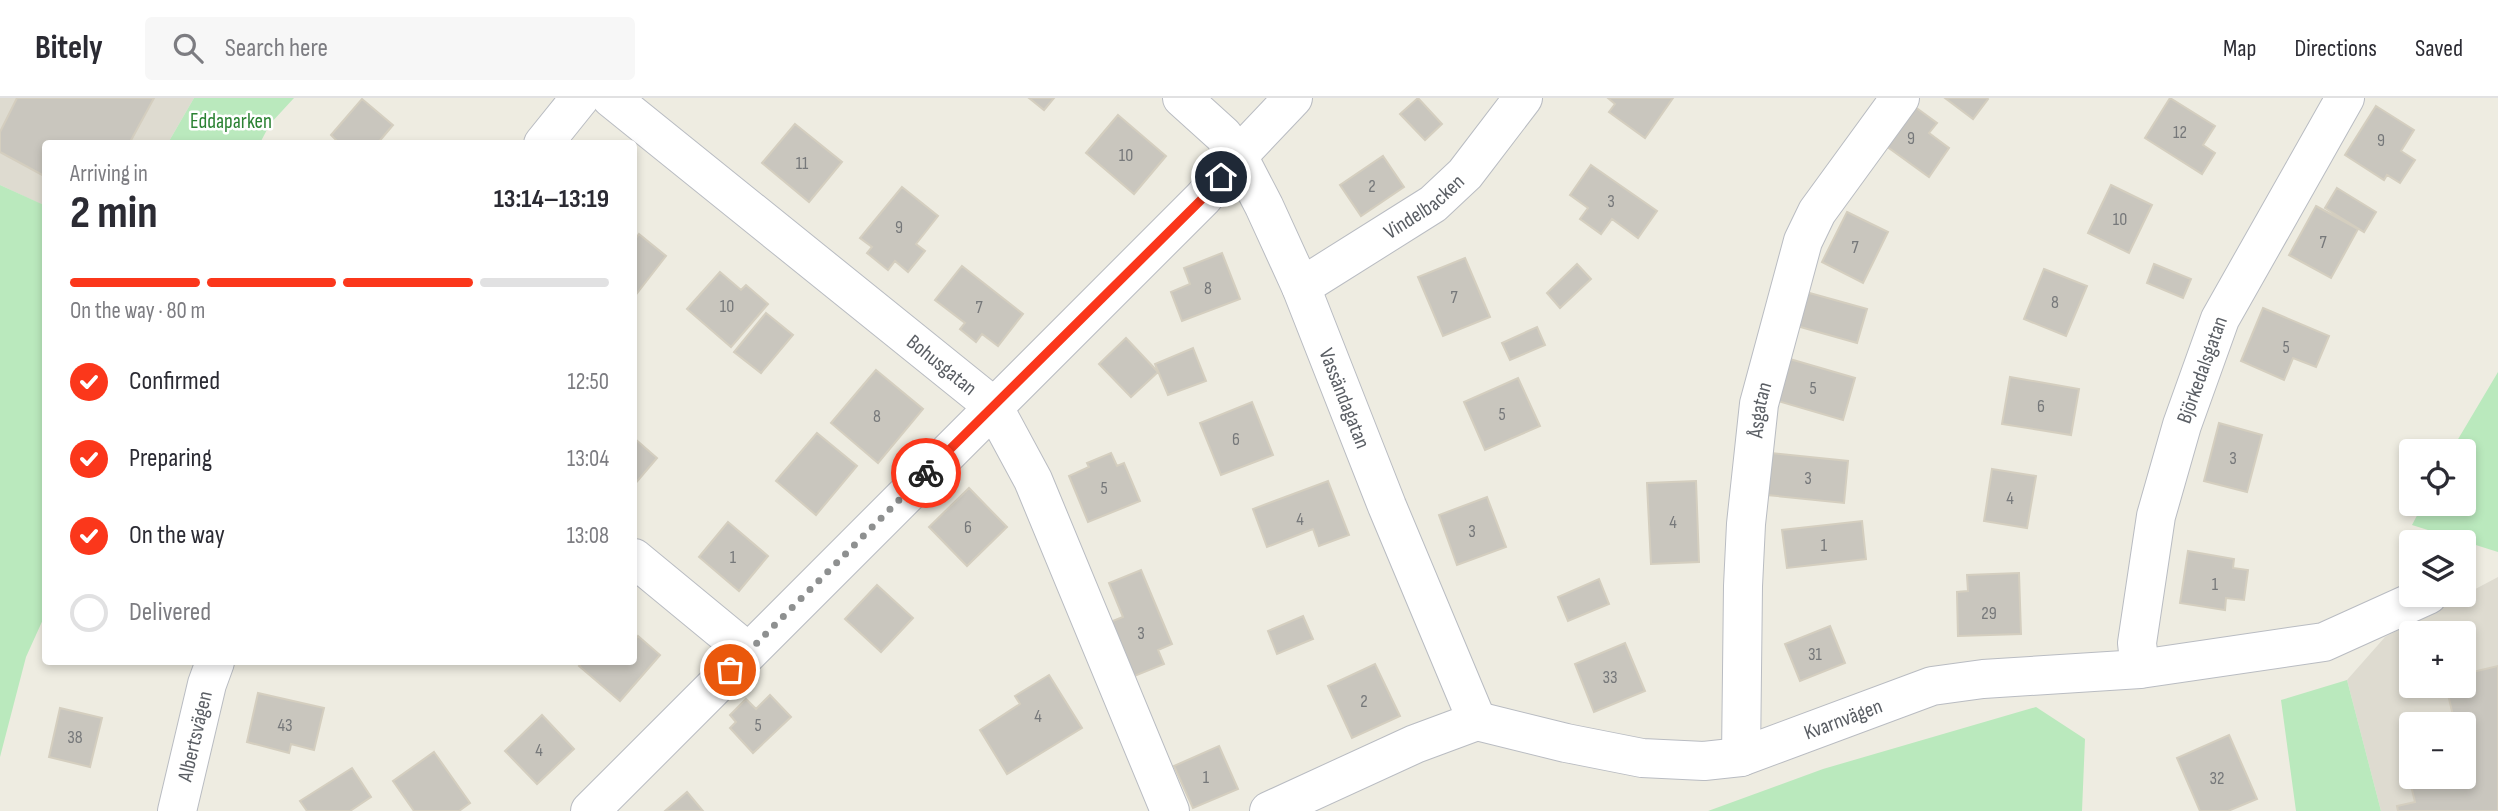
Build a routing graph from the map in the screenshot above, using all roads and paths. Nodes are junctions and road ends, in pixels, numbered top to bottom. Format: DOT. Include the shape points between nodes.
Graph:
graph roads {
  1 [pos="580,98"];
  2 [pos="611,98"];
  3 [pos="1182,98"];
  4 [pos="1293,98"];
  5 [pos="1523,98"];
  6 [pos="1900,98"];
  7 [pos="2345,98"];
  8 [pos="546,140"];
  9 [pos="1238,156"];
  10 [pos="1301,287"];
  11 [pos="993,406"];
  12 [pos="637,560"];
  13 [pos="2401,607"];
  14 [pos="748,652"];
  15 [pos="214,665"];
  16 [pos="2140,669"];
  17 [pos="1477,721"];
  18 [pos="1741,757"];
  19 [pos="177,811"];
  20 [pos="590,811"];
  21 [pos="1170,811"];
  22 [pos="1269,811"];
  1 -- 8 [label="street"];
  2 -- 11 [label="street, Bohusgatan"];
  3 -- 9 [label="street, Vassändagatan" via="1223,135"];
  4 -- 9 [label="street"];
  5 -- 10 [label="street, Vindelbacken" via="1465,174 1433,204"];
  6 -- 18 [label="street, Åsgatan" via="1817,212 1803,241 1759,404 1743,586"];
  7 -- 16 [label="street, Björkedalsgatan" via="2220,319 2156,516 2137,643"];
  9 -- 10 [label="street, Vassändagatan"];
  9 -- 11 [label="street" via="1203,198"];
  10 -- 17 [label="street, Vassändagatan"];
  11 -- 14 [label="street"];
  11 -- 21 [label="street, Bohusgatan" via="1033,480"];
  12 -- 14 [label="street"];
  13 -- 16 [label="street, Kvarnvägen" via="2324,642"];
  14 -- 20 [label="street"];
  15 -- 19 [label="street, Albertsvägen"];
  16 -- 18 [label="street, Kvarnvägen" via="1932,686"];
  17 -- 18 [label="street, Kvarnvägen" via="1642,758 1704,761"];
  17 -- 22 [label="street" via="1415,744"];
}
